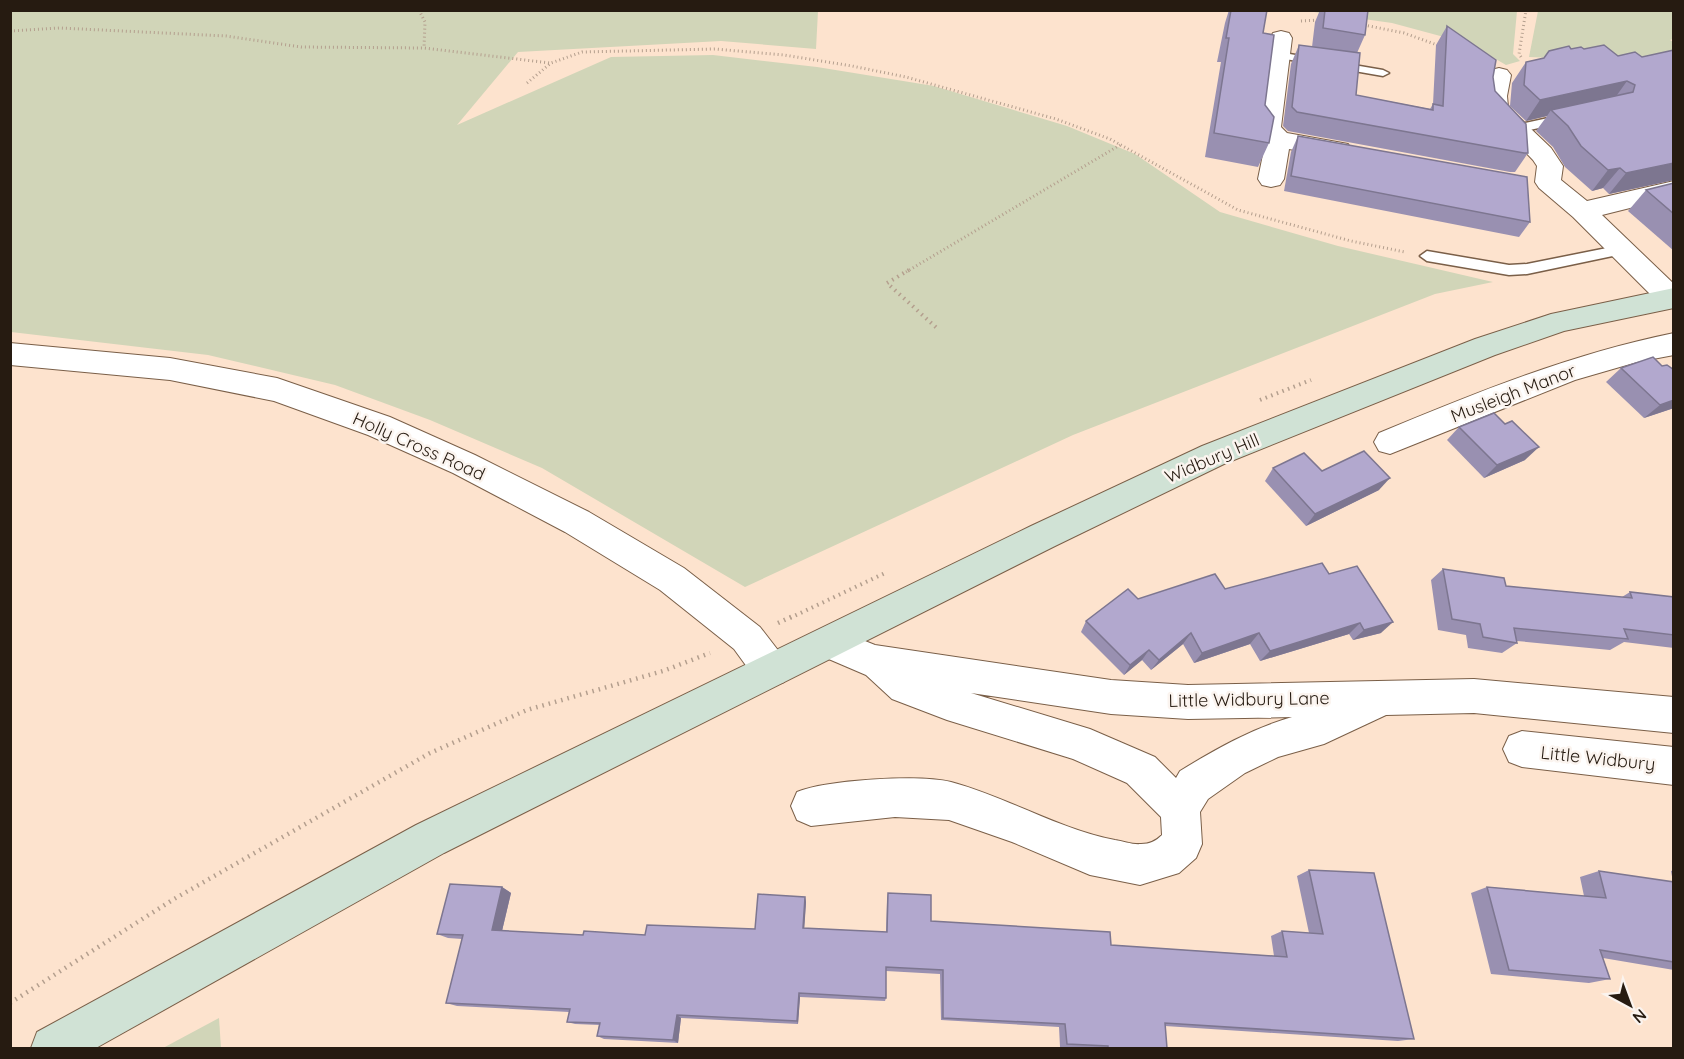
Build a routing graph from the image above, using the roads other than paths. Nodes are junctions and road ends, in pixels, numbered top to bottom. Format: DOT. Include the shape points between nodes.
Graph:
graph roads {
  1 [pos="1280,46"];
  2 [pos="1469,56"];
  3 [pos="1383,73"];
  4 [pos="1569,117"];
  5 [pos="1516,129"];
  6 [pos="1279,139"];
  7 [pos="1359,154"];
  8 [pos="1271,179"];
  9 [pos="1674,189"];
  10 [pos="1582,211"];
  11 [pos="1622,250"];
  12 [pos="1427,256"];
  13 [pos="1672,298"];
  14 [pos="1674,344"];
  15 [pos="10,354"];
  16 [pos="1390,442"];
  17 [pos="830,643"];
  18 [pos="874,661"];
  19 [pos="771,670"];
  20 [pos="1388,697"];
  21 [pos="1674,715"];
  22 [pos="1522,749"];
  23 [pos="1674,766"];
  24 [pos="811,806"];
  25 [pos="1180,808"];
  26 [pos="53,1048"];
  1 -- 3 [label="lane"];
  1 -- 6 [label="street" via="1269,129"];
  2 -- 5 [label="street" via="1510,73 1495,103"];
  4 -- 5 [label="lane"];
  5 -- 10 [label="street" via="1550,166 1539,182"];
  6 -- 7 [label="street"];
  6 -- 8 [label="street"];
  9 -- 10 [label="street"];
  10 -- 11 [label="street"];
  11 -- 12 [label="lane" via="1509,270"];
  11 -- 13 [label="street"];
  13 -- 17 [label="main road, Widbury Hill" via="1561,321 1212,455"];
  14 -- 16 [label="street, Musleigh Manor" via="1547,376"];
  15 -- 19 [label="street, Holly Cross Road" via="171,369 278,390 379,426 577,522 672,579 747,638"];
  17 -- 18 [label="street, Little Widbury Lane"];
  17 -- 19 [label="main road, Widbury Hill"];
  18 -- 20 [label="street, Little Widbury Lane" via="1112,697 1188,702"];
  18 -- 25 [label="street" via="905,687 1077,742 1141,770"];
  19 -- 26 [label="main road, Widbury Hill" via="430,838"];
  20 -- 21 [label="street, Little Widbury Lane" via="1474,696"];
  20 -- 25 [label="street" via="1232,760 1194,785"];
  22 -- 23 [label="street, Little Widbury"];
  24 -- 25 [label="street" via="895,798 949,801 1090,855 1140,866 1165,858 1182,844"];
}
